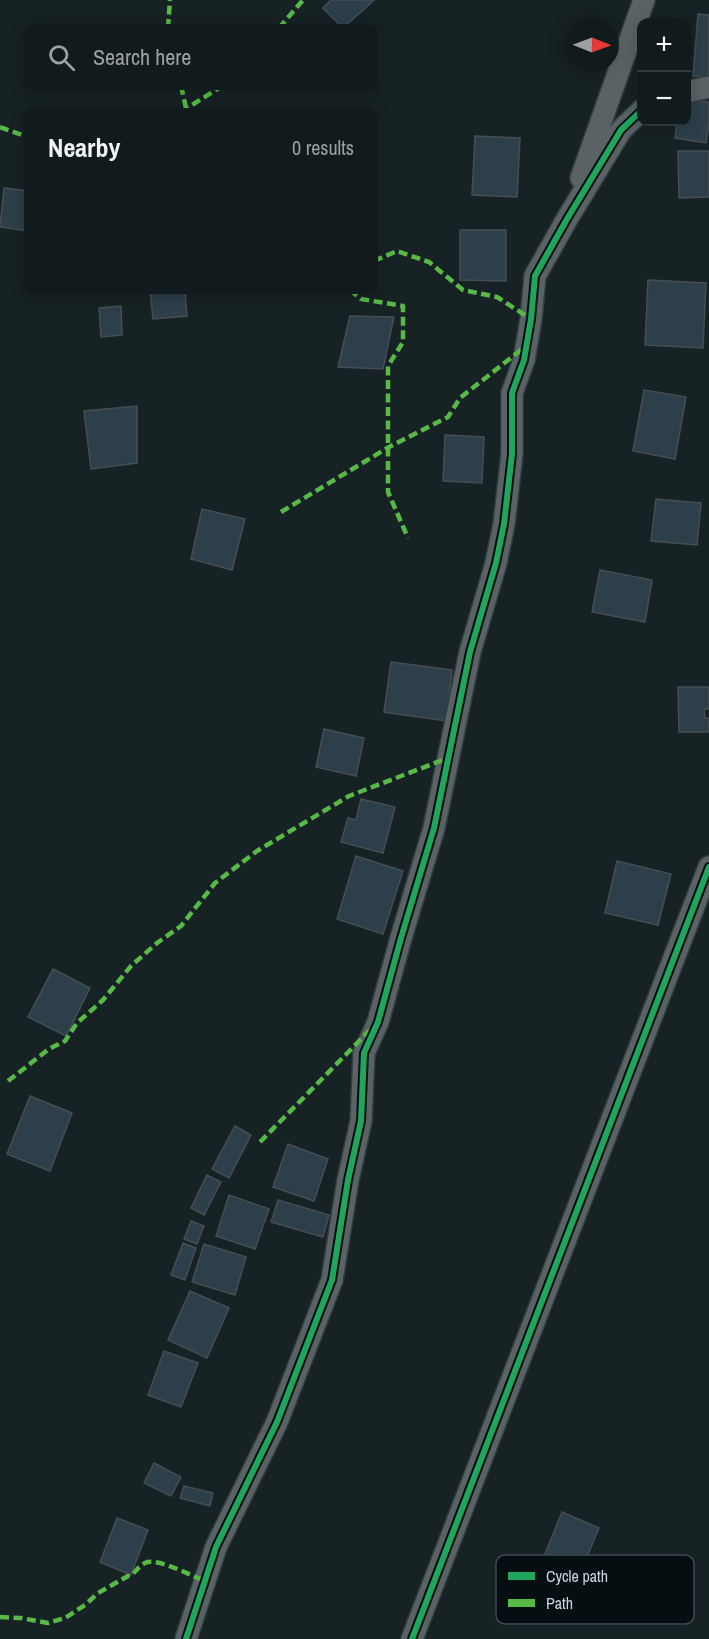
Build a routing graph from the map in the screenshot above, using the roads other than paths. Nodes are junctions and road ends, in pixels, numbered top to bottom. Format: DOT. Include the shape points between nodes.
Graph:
graph roads {
  1 [pos="644,0"];
  2 [pos="709,87"];
  3 [pos="691,91"];
  4 [pos="637,115"];
  5 [pos="567,219"];
  6 [pos="709,867"];
  7 [pos="186,1639"];
  8 [pos="412,1639"];
  1 -- 5 [label="street"];
  2 -- 3 [label="street"];
  4 -- 5 [label="street" via="621,130"];
  5 -- 7 [label="street" via="535,276 524,360 512,393 512,454 504,524 470,652 434,828 378,1022 364,1053 361,1121 332,1280 277,1422 216,1547"];
  6 -- 8 [label="street"];
}
